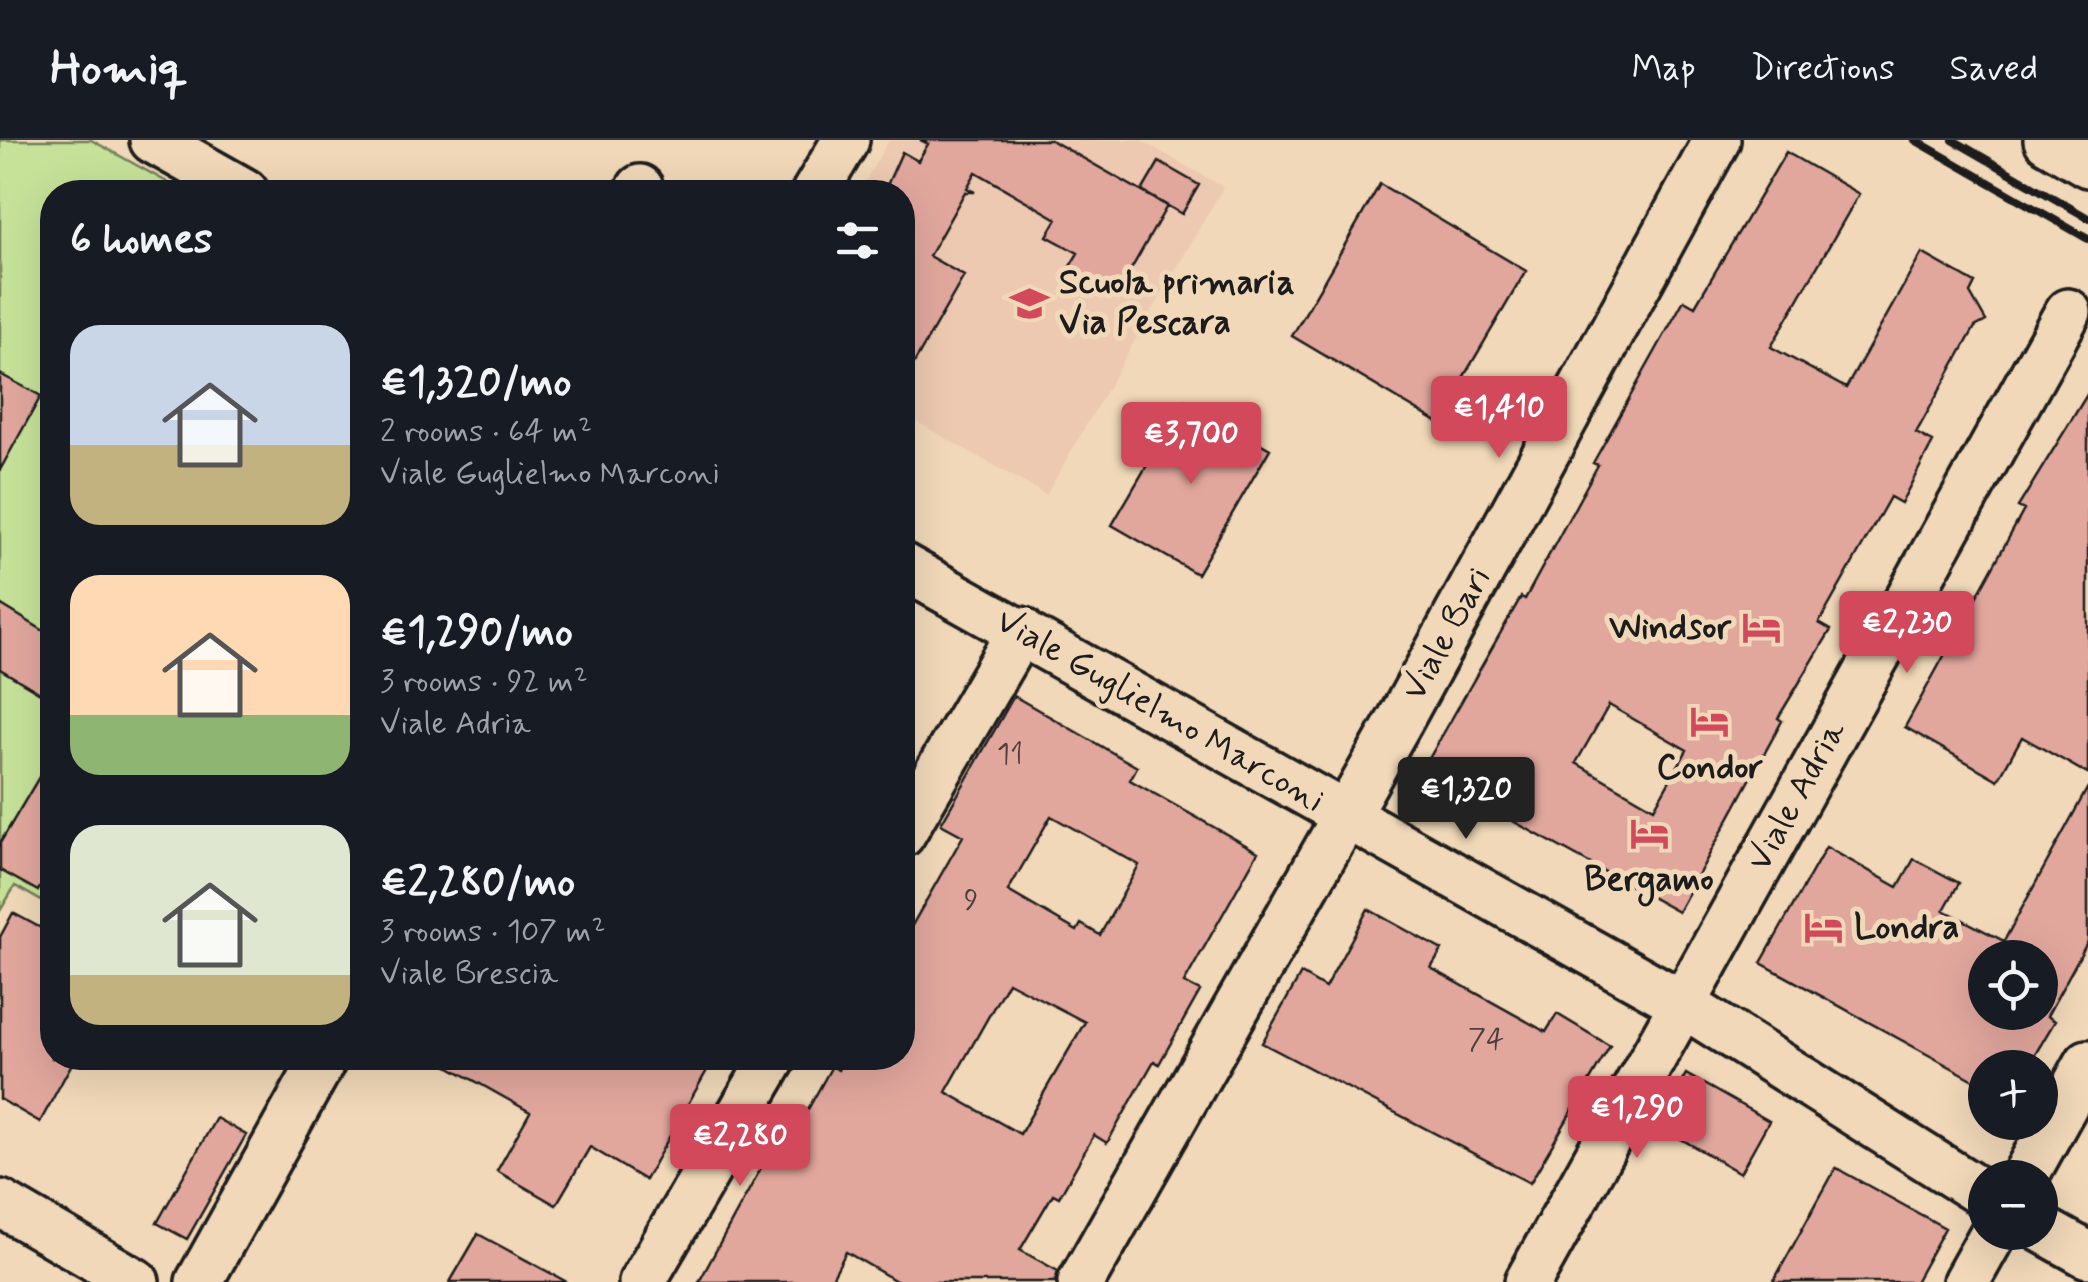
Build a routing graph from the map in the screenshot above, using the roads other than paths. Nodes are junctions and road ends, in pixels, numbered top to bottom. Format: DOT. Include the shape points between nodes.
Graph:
graph roads {
  1 [pos="154,140"];
  2 [pos="846,140"];
  3 [pos="1718,140"];
  4 [pos="2047,140"];
  5 [pos="2088,164"];
  6 [pos="224,180"];
  7 [pos="822,180"];
  8 [pos="2068,312"];
  9 [pos="915,573"];
  10 [pos="1021,630"];
  11 [pos="915,812"];
  12 [pos="1344,818"];
  13 [pos="1681,1003"];
  14 [pos="2088,1063"];
  15 [pos="317,1070"];
  16 [pos="766,1070"];
  17 [pos="2034,1160"];
  18 [pos="1968,1184"];
  19 [pos="0,1203"];
  20 [pos="2058,1238"];
  21 [pos="1984,1250"];
  22 [pos="2088,1256"];
  23 [pos="136,1282"];
  24 [pos="199,1282"];
  25 [pos="642,1282"];
  26 [pos="1081,1282"];
  27 [pos="1528,1282"];
  28 [pos="1966,1282"];
  1 -- 6 [label="street"];
  2 -- 7 [label="street"];
  3 -- 12 [label="street, Viale Bari"];
  4 -- 5 [label="street"];
  8 -- 13 [label="street, Viale Adria"];
  9 -- 10 [label="street, Viale Guglielmo Marconi"];
  10 -- 11 [label="street"];
  10 -- 12 [label="street, Viale Guglielmo Marconi"];
  12 -- 13 [label="street, Viale Guglielmo Marconi"];
  12 -- 26 [label="street, Viale Bari"];
  13 -- 18 [label="street, Viale Guglielmo Marconi"];
  13 -- 27 [label="street, Viale Adria"];
  14 -- 17 [label="street"];
  15 -- 24 [label="street"];
  16 -- 25 [label="street"];
  19 -- 23 [label="street"];
  20 -- 22 [label="street"];
  21 -- 28 [label="street"];
}
